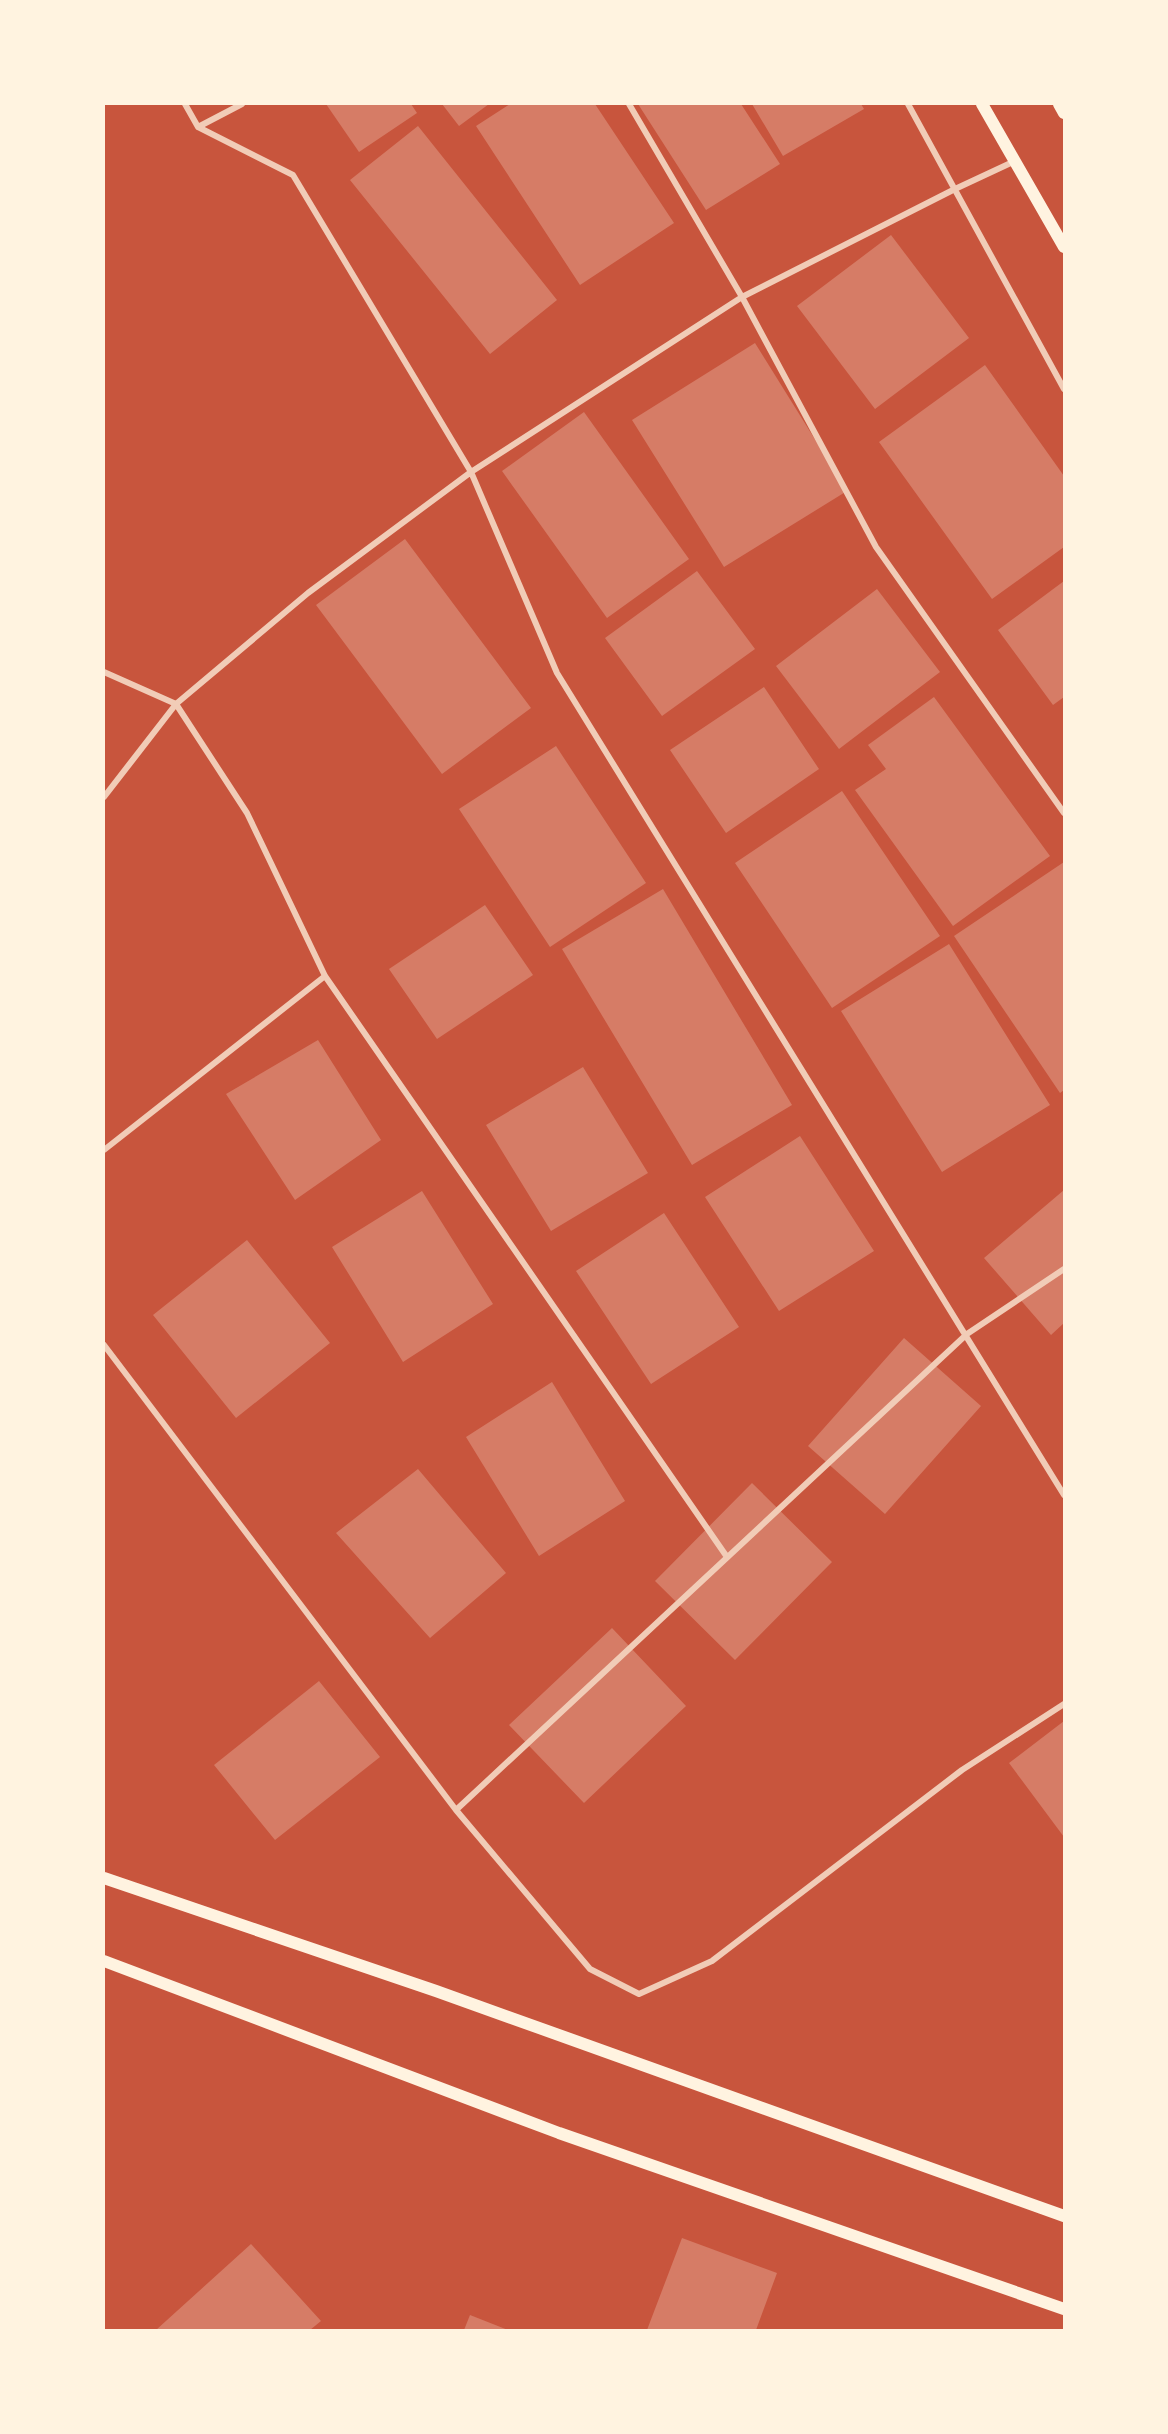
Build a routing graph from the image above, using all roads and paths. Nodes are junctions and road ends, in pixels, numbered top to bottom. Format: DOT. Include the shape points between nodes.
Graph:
graph roads {
  1 [pos="185,104"];
  2 [pos="242,104"];
  3 [pos="629,104"];
  4 [pos="908,104"];
  5 [pos="982,104"];
  6 [pos="1059,104"];
  7 [pos="1065,113"];
  8 [pos="198,127"];
  9 [pos="1015,161"];
  10 [pos="955,189"];
  11 [pos="1065,247"];
  12 [pos="742,297"];
  13 [pos="1065,388"];
  14 [pos="471,472"];
  15 [pos="104,672"];
  16 [pos="177,704"];
  17 [pos="104,797"];
  18 [pos="1065,813"];
  19 [pos="325,976"];
  20 [pos="104,1150"];
  21 [pos="1065,1269"];
  22 [pos="967,1334"];
  23 [pos="104,1345"];
  24 [pos="1065,1495"];
  25 [pos="727,1557"];
  26 [pos="1065,1704"];
  27 [pos="456,1810"];
  28 [pos="104,1878"];
  29 [pos="104,1961"];
  30 [pos="1065,2216"];
  31 [pos="1065,2309"];
  1 -- 8 [label="street"];
  2 -- 8 [label="street"];
  3 -- 12 [label="street"];
  4 -- 10 [label="street"];
  5 -- 9 [label="main road"];
  6 -- 7 [label="main road"];
  8 -- 14 [label="street" via="293,175"];
  9 -- 10 [label="street"];
  9 -- 11 [label="main road"];
  10 -- 12 [label="street"];
  10 -- 13 [label="street"];
  12 -- 14 [label="street"];
  12 -- 18 [label="street" via="876,547"];
  14 -- 16 [label="street" via="308,593"];
  14 -- 22 [label="street" via="558,673"];
  15 -- 16 [label="street"];
  16 -- 17 [label="street"];
  16 -- 19 [label="street" via="247,813"];
  19 -- 20 [label="street"];
  19 -- 25 [label="street"];
  21 -- 22 [label="street"];
  22 -- 24 [label="street"];
  22 -- 25 [label="street"];
  23 -- 27 [label="street"];
  25 -- 27 [label="street"];
  26 -- 27 [label="street" via="962,1770 712,1961 639,1994 590,1969"];
  28 -- 30 [label="main road" via="436,1990"];
  29 -- 31 [label="main road" via="559,2133"];
}
